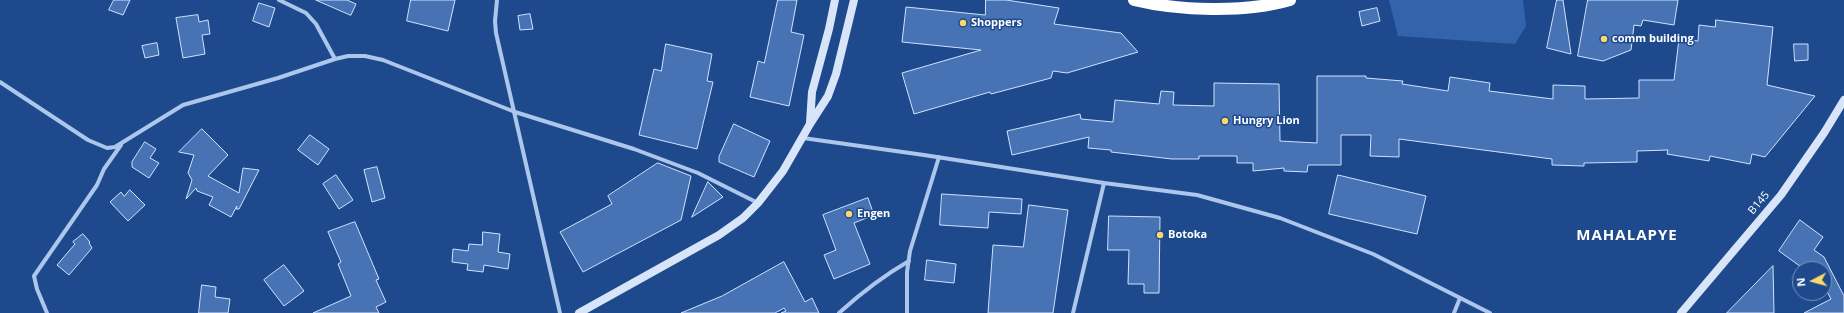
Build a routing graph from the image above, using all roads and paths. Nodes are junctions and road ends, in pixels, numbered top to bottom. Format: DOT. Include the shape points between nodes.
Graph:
graph roads {
  1 [pos="279,0"];
  2 [pos="497,0"];
  3 [pos="835,0"];
  4 [pos="854,0"];
  5 [pos="1134,0"];
  6 [pos="1290,0"];
  7 [pos="335,59"];
  8 [pos="0,82"];
  9 [pos="1844,100"];
  10 [pos="515,112"];
  11 [pos="810,124"];
  12 [pos="803,138"];
  13 [pos="122,143"];
  14 [pos="939,157"];
  15 [pos="1104,183"];
  16 [pos="758,202"];
  17 [pos="909,260"];
  18 [pos="1460,298"];
  19 [pos="47,313"];
  20 [pos="560,313"];
  21 [pos="579,313"];
  22 [pos="840,313"];
  23 [pos="907,313"];
  24 [pos="1073,313"];
  25 [pos="1454,313"];
  26 [pos="1490,313"];
  27 [pos="1681,313"];
  1 -- 7 [label="street" via="306,13 316,24"];
  2 -- 10 [label="street" via="496,33"];
  3 -- 11 [label="street" via="812,92"];
  4 -- 11 [label="street" via="836,74 828,96"];
  5 -- 6 [label="highway" via="1196,9 1239,8"];
  7 -- 10 [label="street" via="365,56 383,60"];
  7 -- 13 [label="street" via="183,105"];
  8 -- 13 [label="street" via="88,140 107,148"];
  9 -- 27 [label="street, B145 / B145" via="1781,194"];
  10 -- 16 [label="street" via="655,157 698,173"];
  10 -- 20 [label="street"];
  11 -- 12 [label="street"];
  12 -- 14 [label="street"];
  12 -- 16 [label="street" via="783,171"];
  13 -- 19 [label="street" via="104,169 97,185 34,276"];
  14 -- 15 [label="street"];
  14 -- 17 [label="street"];
  15 -- 18 [label="street" via="1197,195 1280,218 1373,254"];
  15 -- 24 [label="street"];
  16 -- 21 [label="street" via="743,218 719,235"];
  17 -- 22 [label="street" via="860,293"];
  17 -- 23 [label="street"];
  18 -- 25 [label="street"];
  18 -- 26 [label="street"];
}
